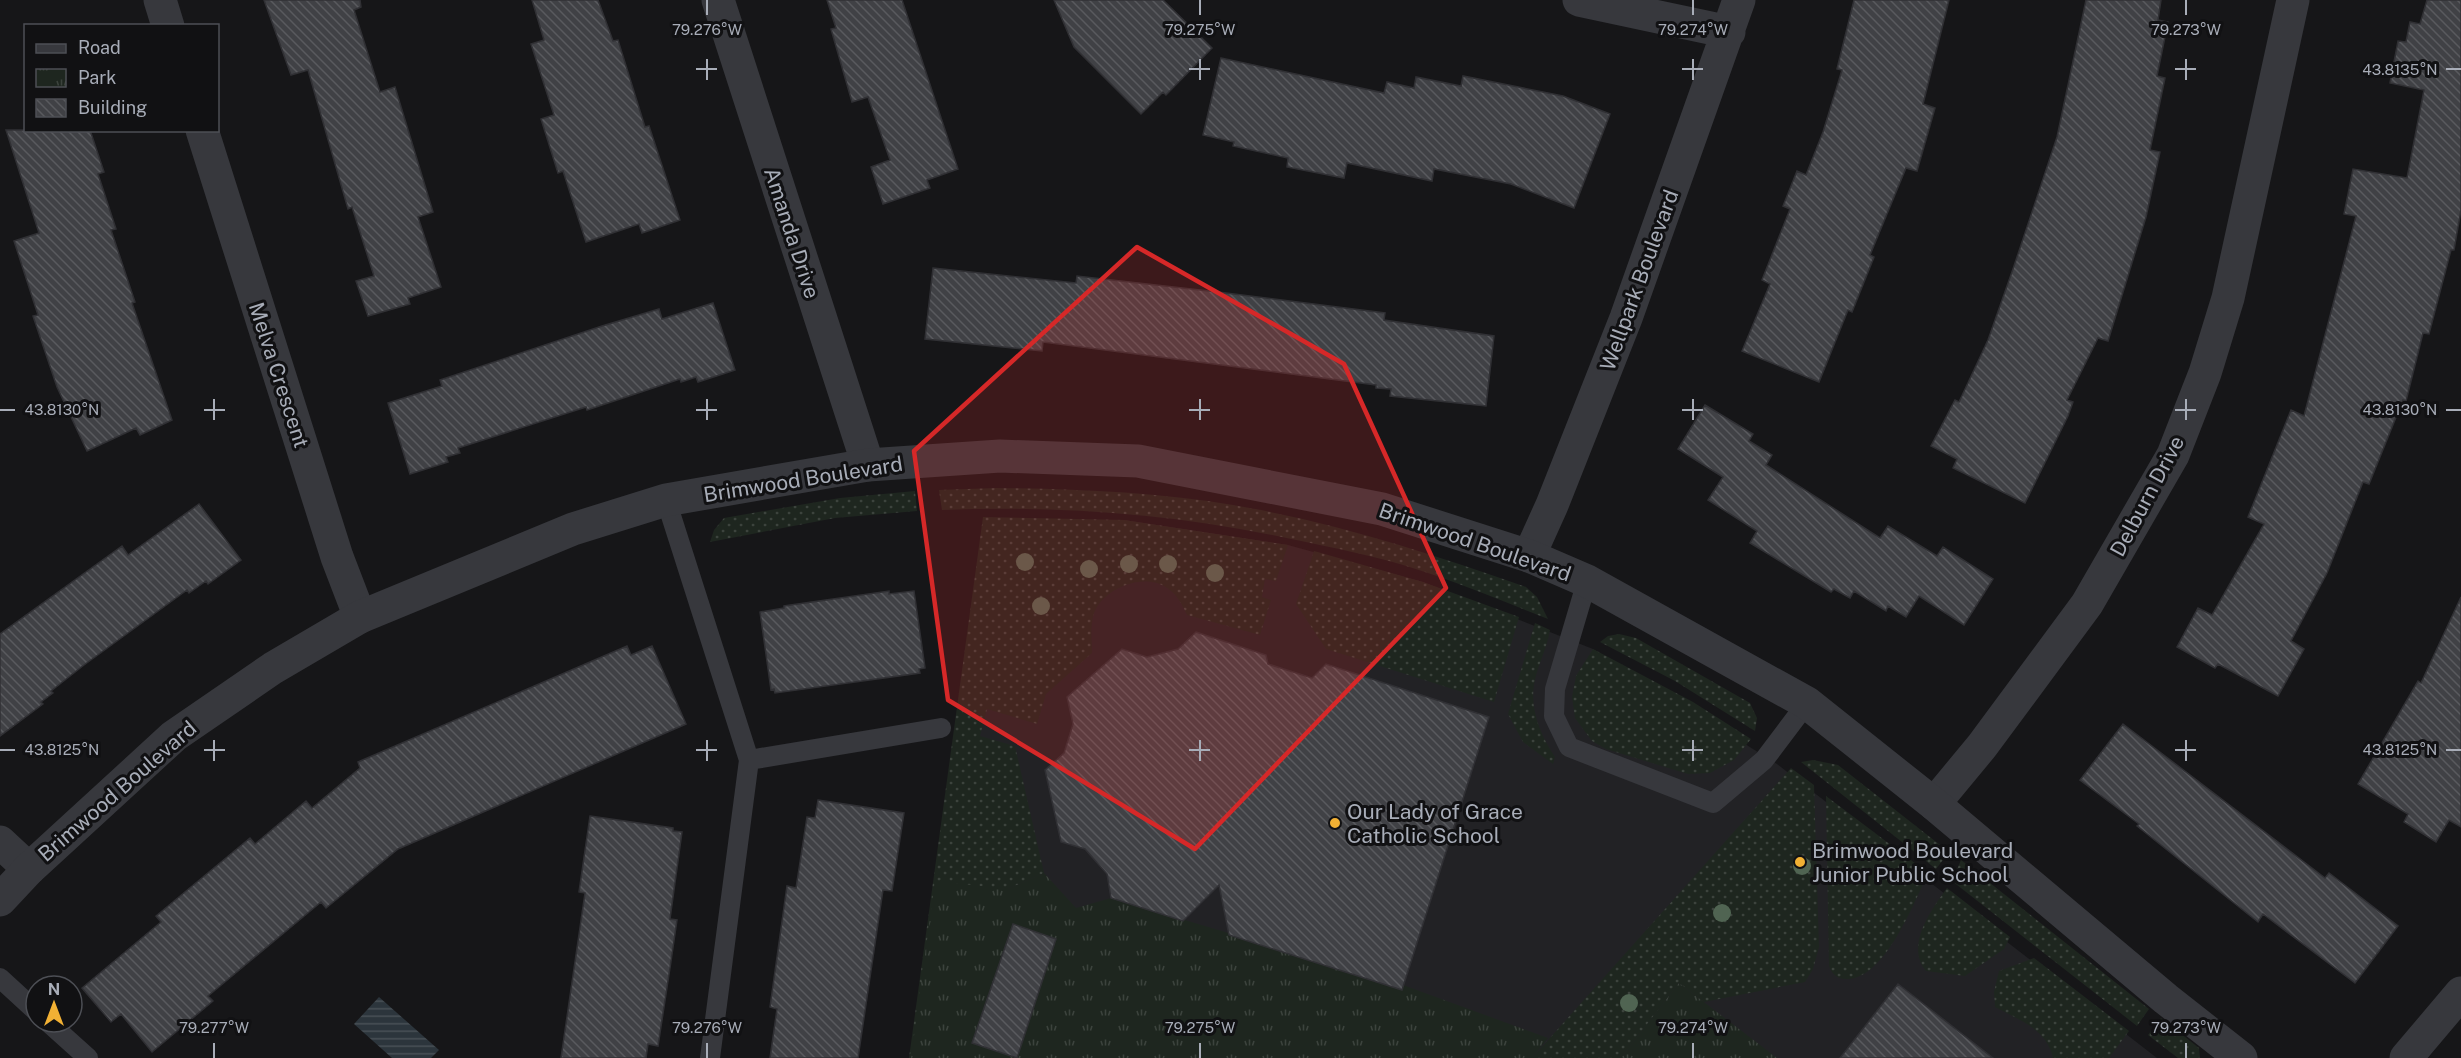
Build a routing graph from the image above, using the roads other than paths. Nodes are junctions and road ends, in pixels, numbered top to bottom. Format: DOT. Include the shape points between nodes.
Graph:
graph roads {
  1 [pos="160,0"];
  2 [pos="718,0"];
  3 [pos="1579,0"];
  4 [pos="1738,0"];
  5 [pos="2293,0"];
  6 [pos="167,24"];
  7 [pos="1729,32"];
  8 [pos="202,132"];
  9 [pos="868,465"];
  10 [pos="666,500"];
  11 [pos="1529,556"];
  12 [pos="1587,581"];
  13 [pos="360,617"];
  14 [pos="1807,703"];
  15 [pos="941,728"];
  16 [pos="749,760"];
  17 [pos="1934,804"];
  18 [pos="0,842"];
  19 [pos="29,869"];
  20 [pos="0,900"];
  21 [pos="0,978"];
  22 [pos="2461,993"];
  23 [pos="24,1000"];
  24 [pos="61,1034"];
  25 [pos="88,1058"];
  26 [pos="710,1058"];
  27 [pos="2241,1058"];
  28 [pos="2406,1058"];
  1 -- 6 [label="street"];
  2 -- 9 [label="street, Amanda Drive"];
  3 -- 7 [label="street"];
  4 -- 7 [label="street, Wellpark Boulevard"];
  5 -- 17 [label="street, Delburn Drive" via="2228,298 2205,373 2173,455 2087,604"];
  7 -- 11 [label="street, Wellpark Boulevard" via="1626,318"];
  8 -- 13 [label="street, Melva Crescent" via="337,557"];
  9 -- 10 [label="street, Brimwood Boulevard"];
  9 -- 11 [label="street, Brimwood Boulevard" via="1000,456 1138,461 1382,509"];
  10 -- 13 [label="street, Brimwood Boulevard" via="573,529"];
  10 -- 16 [label="lane"];
  11 -- 12 [label="street, Brimwood Boulevard"];
  12 -- 14 [label="street, Brimwood Boulevard"];
  12 -- 14 [label="lane" via="1555,689 1554,716 1569,747 1713,803 1764,760"];
  13 -- 19 [label="street, Brimwood Boulevard" via="273,668 174,736"];
  14 -- 17 [label="street, Brimwood Boulevard"];
  15 -- 16 [label="lane"];
  16 -- 26 [label="lane"];
  17 -- 27 [label="street, Brimwood Boulevard"];
  18 -- 19 [label="street"];
  19 -- 20 [label="street, Brimwood Boulevard"];
  21 -- 23 [label="lane"];
  22 -- 28 [label="street"];
  24 -- 25 [label="lane"];
}
